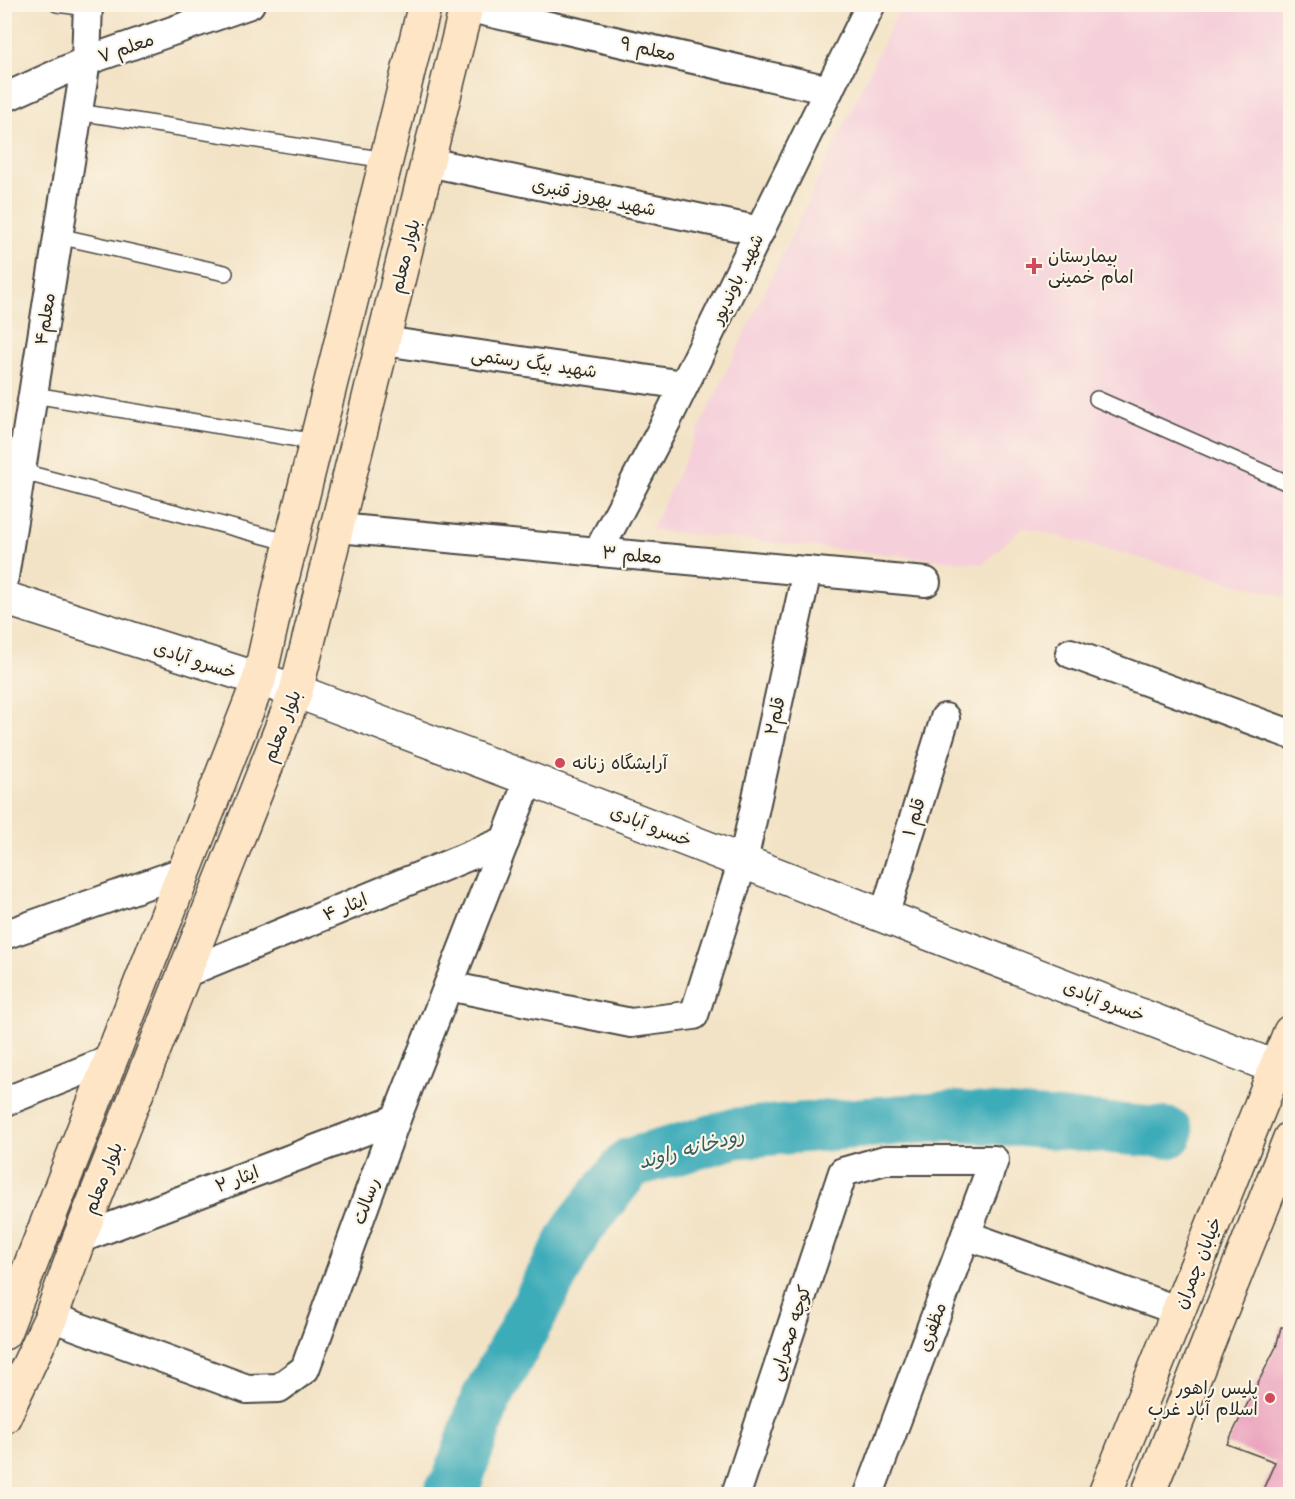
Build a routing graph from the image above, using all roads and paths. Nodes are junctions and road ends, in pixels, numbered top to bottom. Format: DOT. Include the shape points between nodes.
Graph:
graph roads {
  1 [pos="57,4"];
  2 [pos="250,4"];
  3 [pos="425,4"];
  4 [pos="872,4"];
  5 [pos="88,6"];
  6 [pos="466,6"];
  7 [pos="86,62"];
  8 [pos="829,90"];
  9 [pos="4,98"];
  10 [pos="78,112"];
  11 [pos="386,160"];
  12 [pos="428,162"];
  13 [pos="760,231"];
  14 [pos="58,236"];
  15 [pos="225,273"];
  16 [pos="384,341"];
  17 [pos="684,385"];
  18 [pos="33,395"];
  19 [pos="1097,399"];
  20 [pos="316,442"];
  21 [pos="13,469"];
  22 [pos="1290,484"];
  23 [pos="338,528"];
  24 [pos="291,543"];
  25 [pos="598,552"];
  26 [pos="807,571"];
  27 [pos="926,582"];
  28 [pos="7,595"];
  29 [pos="1070,653"];
  30 [pos="259,680"];
  31 [pos="296,691"];
  32 [pos="945,718"];
  33 [pos="1290,734"];
  34 [pos="529,779"];
  35 [pos="505,841"];
  36 [pos="743,861"];
  37 [pos="185,872"];
  38 [pos="884,916"];
  39 [pos="4,935"];
  40 [pos="185,973"];
  41 [pos="448,986"];
  42 [pos="1290,1032"];
  43 [pos="112,1059"];
  44 [pos="1284,1071"];
  45 [pos="4,1102"];
  46 [pos="396,1119"];
  47 [pos="1290,1138"];
  48 [pos="843,1172"];
  49 [pos="966,1235"];
  50 [pos="79,1239"];
  51 [pos="12,1297"];
  52 [pos="1179,1311"];
  53 [pos="51,1317"];
  54 [pos="4,1333"];
  55 [pos="4,1417"];
  56 [pos="736,1494"];
  57 [pos="869,1494"];
  58 [pos="1105,1494"];
  59 [pos="1148,1494"];
  1 -- 5 [label="lane"];
  2 -- 7 [label="street, معلم ۷"];
  3 -- 11 [label="main road, بلوار معلم"];
  4 -- 8 [label="street, شهید باوندپور"];
  5 -- 7 [label="street, معلم۴"];
  6 -- 8 [label="street, معلم ۹"];
  6 -- 12 [label="main road, بلوار معلم"];
  7 -- 9 [label="street, معلم ۷"];
  7 -- 10 [label="street, معلم۴"];
  8 -- 13 [label="street, شهید باوندپور"];
  10 -- 11 [label="lane"];
  10 -- 14 [label="street, معلم۴"];
  11 -- 20 [label="main road, بلوار معلم"];
  12 -- 13 [label="street, شهید بهروز قنبری"];
  12 -- 16 [label="main road, بلوار معلم"];
  13 -- 17 [label="street, شهید باوندپور"];
  14 -- 15 [label="lane"];
  14 -- 18 [label="street, معلم۴"];
  16 -- 17 [label="street, شهید بیگ رستمی"];
  16 -- 23 [label="main road, بلوار معلم"];
  17 -- 25 [label="street, شهید باوندپور"];
  18 -- 20 [label="lane"];
  18 -- 21 [label="street, معلم۴"];
  19 -- 22 [label="lane"];
  20 -- 24 [label="main road, بلوار معلم"];
  21 -- 24 [label="lane"];
  21 -- 28 [label="street, معلم۴"];
  23 -- 25 [label="street, معلم ۳"];
  23 -- 31 [label="main road, بلوار معلم"];
  24 -- 30 [label="main road, بلوار معلم"];
  25 -- 26 [label="street, معلم ۳"];
  26 -- 27 [label="street, معلم ۳"];
  26 -- 36 [label="street, قلم۲"];
  28 -- 30 [label="street, خسرو آبادی"];
  29 -- 33 [label="street"];
  30 -- 31 [label="street, خسرو آبادی"];
  30 -- 37 [label="main road, بلوار معلم"];
  31 -- 34 [label="street, خسرو آبادی"];
  31 -- 40 [label="main road, بلوار معلم"];
  32 -- 38 [label="street, قلم ۱"];
  34 -- 35 [label="street, رسالت"];
  34 -- 36 [label="street, خسرو آبادی"];
  35 -- 40 [label="street, ایثار ۴"];
  35 -- 41 [label="street, رسالت"];
  36 -- 38 [label="street, خسرو آبادی"];
  36 -- 41 [label="street, قلم۲" via="694,1015 631,1023"];
  37 -- 39 [label="street"];
  37 -- 43 [label="main road, بلوار معلم"];
  38 -- 44 [label="street, خسرو آبادی"];
  40 -- 50 [label="main road, بلوار معلم"];
  41 -- 46 [label="street, رسالت"];
  42 -- 44 [label="main road, خیابان چمران"];
  43 -- 45 [label="street"];
  43 -- 51 [label="main road, بلوار معلم"];
  44 -- 52 [label="main road, خیابان چمران"];
  46 -- 50 [label="street, ایثار ۲"];
  46 -- 53 [label="street, رسالت" via="305,1370 279,1388 248,1389"];
  47 -- 59 [label="main road"];
  48 -- 49 [label="street, مظفری" via="885,1160 994,1160"];
  48 -- 56 [label="street, کوچه صحرایی"];
  49 -- 52 [label="street"];
  49 -- 57 [label="street, مظفری"];
  50 -- 53 [label="main road, بلوار معلم"];
  51 -- 54 [label="main road, بلوار معلم"];
  52 -- 58 [label="main road, خیابان چمران"];
  53 -- 55 [label="main road, بلوار معلم"];
}
